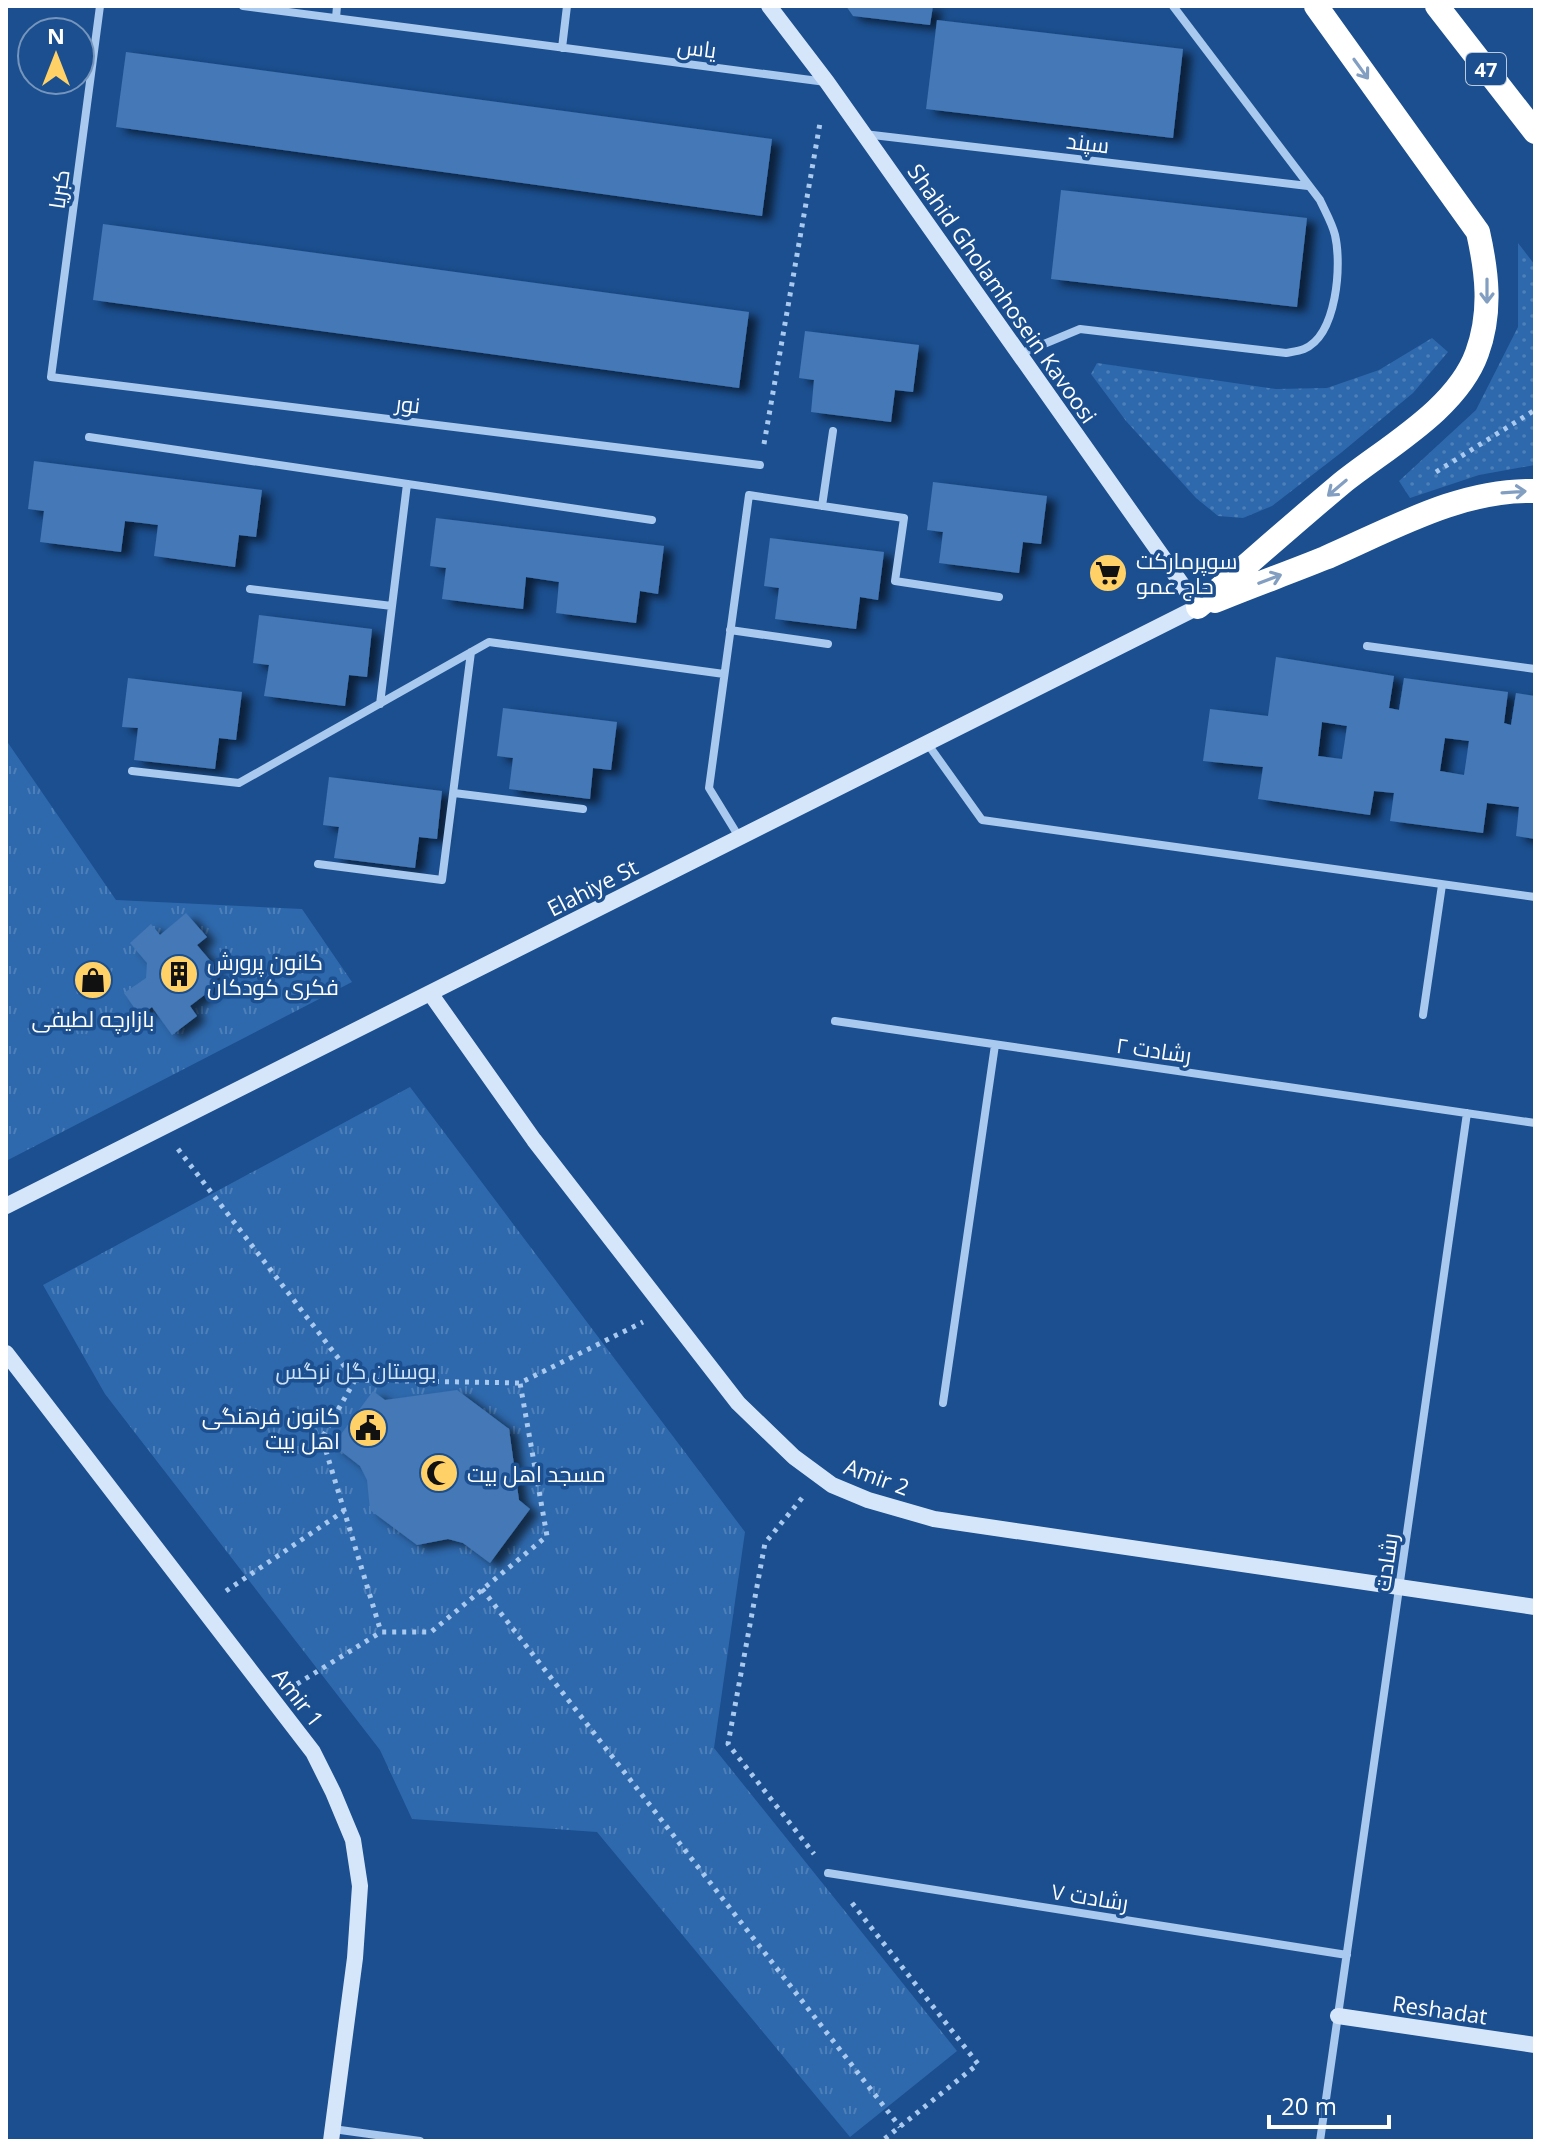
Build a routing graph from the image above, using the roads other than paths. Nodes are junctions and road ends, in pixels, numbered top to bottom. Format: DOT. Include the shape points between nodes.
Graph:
graph roads {
  1 [pos="100,6"];
  2 [pos="243,6"];
  3 [pos="337,6"];
  4 [pos="567,6"];
  5 [pos="769,6"];
  6 [pos="1173,6"];
  7 [pos="1316,6"];
  8 [pos="1437,6"];
  9 [pos="336,18"];
  10 [pos="562,48"];
  11 [pos="827,82"];
  12 [pos="1535,132"];
  13 [pos="863,134"];
  14 [pos="1308,186"];
  15 [pos="1019,354"];
  16 [pos="51,377"];
  17 [pos="833,431"];
  18 [pos="89,437"];
  19 [pos="760,465"];
  20 [pos="407,484"];
  21 [pos="1535,491"];
  22 [pos="822,506"];
  23 [pos="652,520"];
  24 [pos="250,589"];
  25 [pos="999,597"];
  26 [pos="392,606"];
  27 [pos="1198,607"];
  28 [pos="730,630"];
  29 [pos="828,644"];
  30 [pos="1367,646"];
  31 [pos="471,652"];
  32 [pos="1535,669"];
  33 [pos="724,674"];
  34 [pos="380,704"];
  35 [pos="927,743"];
  36 [pos="132,771"];
  37 [pos="454,793"];
  38 [pos="583,809"];
  39 [pos="739,838"];
  40 [pos="318,864"];
  41 [pos="1442,885"];
  42 [pos="1535,897"];
  43 [pos="430,993"];
  44 [pos="1423,1015"];
  45 [pos="835,1021"];
  46 [pos="995,1045"];
  47 [pos="1467,1113"];
  48 [pos="1535,1123"];
  49 [pos="6,1206"];
  50 [pos="6,1353"];
  51 [pos="943,1403"];
  52 [pos="1399,1588"];
  53 [pos="1535,1607"];
  54 [pos="828,1873"];
  55 [pos="1347,1955"];
  56 [pos="1338,2016"];
  57 [pos="1535,2045"];
  58 [pos="332,2135"];
  59 [pos="420,2141"];
  60 [pos="1320,2141"];
  1 -- 16 [label="street, کبریا"];
  2 -- 9 [label="street, یاس"];
  3 -- 9 [label="street"];
  4 -- 10 [label="street"];
  5 -- 11 [label="street, Shahid Gholamhosein Kavoosi"];
  6 -- 14 [label="street"];
  7 -- 27 [label="highway, one-way" via="1478,232 1487,271 1487,311 1477,354 1448,400"];
  8 -- 12 [label="highway, 47"];
  9 -- 10 [label="street, یاس"];
  10 -- 11 [label="street, یاس"];
  11 -- 13 [label="street, Shahid Gholamhosein Kavoosi"];
  13 -- 14 [label="street, سپند"];
  13 -- 15 [label="street, Shahid Gholamhosein Kavoosi"];
  14 -- 15 [label="street" via="1335,233 1338,267 1327,324 1307,348 1286,353 1080,329"];
  15 -- 27 [label="street, Shahid Gholamhosein Kavoosi"];
  16 -- 19 [label="street, نور"];
  17 -- 22 [label="street"];
  18 -- 20 [label="street"];
  20 -- 23 [label="street"];
  20 -- 26 [label="street"];
  27 -- 21 [label="highway, one-way" via="1426,512 1509,490"];
  22 -- 25 [label="street" via="904,518 895,581"];
  22 -- 28 [label="street" via="749,495"];
  24 -- 26 [label="street"];
  26 -- 34 [label="street"];
  27 -- 35 [label="street, Elahiye St"];
  28 -- 29 [label="street"];
  28 -- 33 [label="street"];
  30 -- 32 [label="street"];
  31 -- 33 [label="street" via="489,642"];
  31 -- 34 [label="street"];
  31 -- 37 [label="street"];
  33 -- 39 [label="street" via="709,788"];
  34 -- 36 [label="street" via="239,783"];
  35 -- 39 [label="street, Elahiye St"];
  35 -- 41 [label="street" via="982,820"];
  37 -- 38 [label="street"];
  37 -- 40 [label="street" via="442,880"];
  39 -- 43 [label="street, Elahiye St"];
  41 -- 42 [label="street"];
  41 -- 44 [label="street"];
  43 -- 49 [label="street, Elahiye St"];
  43 -- 52 [label="street, Amir 2" via="534,1140 738,1403 832,1485 934,1519"];
  45 -- 46 [label="street, رشادت ۲"];
  46 -- 47 [label="street, رشادت ۲"];
  46 -- 51 [label="street"];
  47 -- 48 [label="street, رشادت ۲"];
  47 -- 52 [label="street, رشادت"];
  50 -- 58 [label="street, Amir 1" via="313,1752 333,1792 353,1840 360,1886"];
  52 -- 53 [label="street, Amir 2"];
  52 -- 55 [label="street, رشادت"];
  54 -- 55 [label="street, رشادت ۷"];
  55 -- 56 [label="street, رشادت"];
  56 -- 57 [label="street, Reshadat"];
  56 -- 60 [label="street, رشادت"];
  58 -- 59 [label="street"];
}
